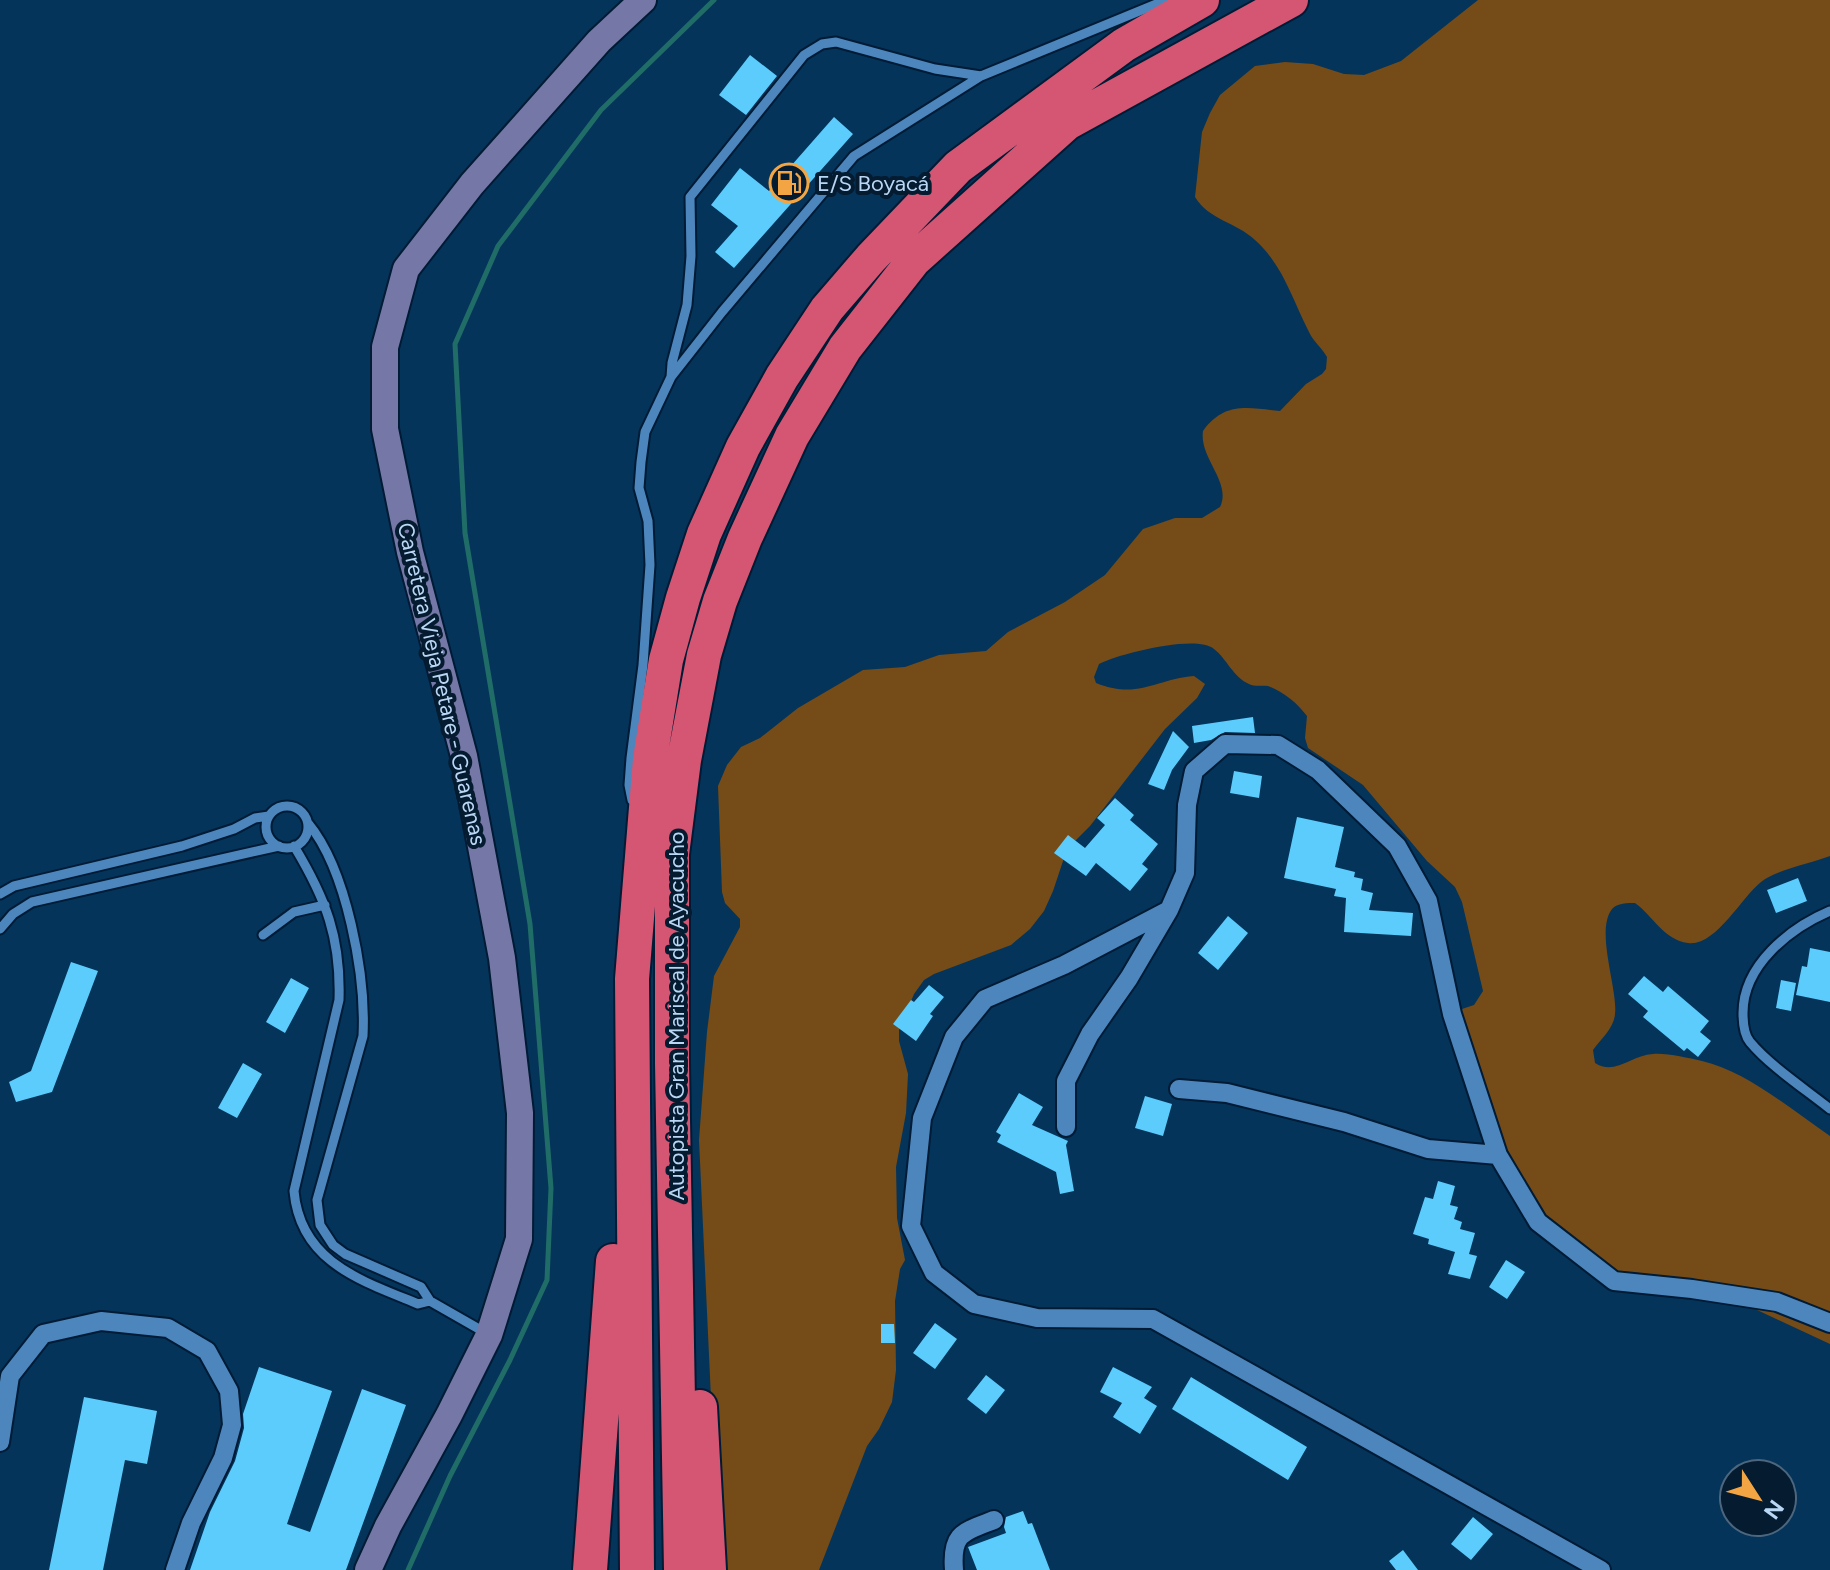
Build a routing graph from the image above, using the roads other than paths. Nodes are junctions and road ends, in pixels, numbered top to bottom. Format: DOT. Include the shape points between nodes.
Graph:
graph roads {
  1 [pos="643,0"];
  2 [pos="1166,0"];
  3 [pos="1202,0"];
  4 [pos="1291,0"];
  5 [pos="981,76"];
  6 [pos="671,377"];
  7 [pos="269,816"];
  8 [pos="308,823"];
  9 [pos="643,837"];
  10 [pos="279,846"];
  11 [pos="294,846"];
  12 [pos="0,894"];
  13 [pos="325,905"];
  14 [pos="1169,910"];
  15 [pos="1830,911"];
  16 [pos="0,929"];
  17 [pos="263,935"];
  18 [pos="632,979"];
  19 [pos="671,984"];
  20 [pos="1179,1089"];
  21 [pos="1830,1109"];
  22 [pos="1066,1127"];
  23 [pos="1498,1155"];
  24 [pos="430,1301"];
  25 [pos="1830,1323"];
  26 [pos="489,1335"];
  27 [pos="0,1442"];
  28 [pos="994,1520"];
  29 [pos="175,1570"];
  30 [pos="368,1570"];
  31 [pos="590,1570"];
  32 [pos="637,1570"];
  33 [pos="681,1570"];
  34 [pos="709,1570"];
  35 [pos="954,1570"];
  36 [pos="1601,1570"];
  1 -- 26 [label="main road, Carretera Vieja Petare - Guarenas" via="599,41 472,184 406,269 385,347 385,429 410,552 464,756 502,958 520,1113 519,1239"];
  2 -- 5 [label="lane"];
  3 -- 9 [label="highway, Autopista Gran Mariscal de Ayacucho" via="1124,45 958,167 827,309 743,447 704,534 666,660"];
  4 -- 19 [label="highway, Autopista Gran Mariscal de Ayacucho" via="1067,123 914,260 845,348 792,436 745,538 704,655 672,854"];
  5 -- 6 [label="lane" via="854,156"];
  5 -- 6 [label="lane" via="836,42 804,55 690,197 687,305"];
  6 -- 9 [label="lane" via="645,432 639,488 648,521 649,589 629,785"];
  7 -- 8 [label="lane" via="287,805 301,810"];
  7 -- 10 [label="lane" via="266,830"];
  7 -- 12 [label="lane" via="182,846 14,886"];
  8 -- 11 [label="lane" via="305,837"];
  8 -- 24 [label="lane" via="327,852 346,905 364,1021 317,1200 320,1225 345,1254 421,1287"];
  9 -- 18 [label="highway, Autopista Gran Mariscal de Ayacucho"];
  10 -- 11 [label="lane"];
  10 -- 16 [label="lane" via="32,902"];
  11 -- 13 [label="lane"];
  13 -- 17 [label="lane" via="294,912"];
  13 -- 24 [label="lane" via="339,959 339,1000 294,1191 296,1212 319,1249 343,1272 418,1304"];
  14 -- 22 [label="street" via="1066,1081"];
  14 -- 23 [label="street" via="1185,873 1194,771 1225,744 1278,745 1318,770 1397,846 1428,901 1452,1014"];
  14 -- 36 [label="street" via="985,999 954,1037 922,1118 911,1226 934,1273 974,1304 1037,1318 1153,1319"];
  15 -- 21 [label="lane" via="1794,931 1770,953 1748,987 1743,1018 1748,1041"];
  18 -- 31 [label="highway" via="620,1013 616,1209"];
  18 -- 32 [label="highway, Autopista Gran Mariscal de Ayacucho"];
  19 -- 33 [label="highway, Autopista Gran Mariscal de Ayacucho"];
  19 -- 34 [label="highway" via="690,1194"];
  20 -- 23 [label="street" via="1227,1093 1428,1149"];
  23 -- 25 [label="street" via="1538,1222 1614,1281 1777,1302"];
  24 -- 26 [label="lane"];
  26 -- 30 [label="main road, Carretera Vieja Petare - Guarenas"];
  27 -- 29 [label="street" via="10,1376 43,1334 101,1321 168,1328 207,1351 229,1391 232,1425"];
  28 -- 35 [label="street" via="961,1533"];
}
